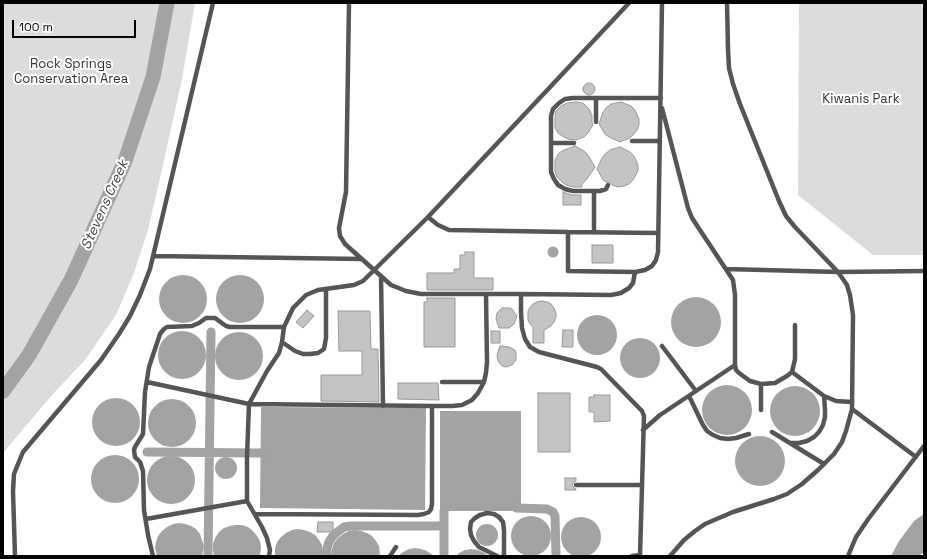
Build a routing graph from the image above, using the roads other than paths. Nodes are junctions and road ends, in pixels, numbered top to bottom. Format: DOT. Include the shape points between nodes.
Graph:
graph roads {
  1 [pos="214,3"];
  2 [pos="349,3"];
  3 [pos="629,3"];
  4 [pos="662,3"];
  5 [pos="727,3"];
  6 [pos="596,98"];
  7 [pos="660,100"];
  8 [pos="596,122"];
  9 [pos="632,141"];
  10 [pos="660,142"];
  11 [pos="551,143"];
  12 [pos="574,143"];
  13 [pos="608,185"];
  14 [pos="594,191"];
  15 [pos="428,217"];
  16 [pos="568,232"];
  17 [pos="594,232"];
  18 [pos="658,233"];
  19 [pos="153,256"];
  20 [pos="362,259"];
  21 [pos="726,269"];
  22 [pos="374,270"];
  23 [pos="924,271"];
  24 [pos="635,272"];
  25 [pos="838,272"];
  26 [pos="381,276"];
  27 [pos="326,289"];
  28 [pos="486,294"];
  29 [pos="521,294"];
  30 [pos="795,325"];
  31 [pos="284,327"];
  32 [pos="282,342"];
  33 [pos="662,346"];
  34 [pos="735,365"];
  35 [pos="792,372"];
  36 [pos="147,382"];
  37 [pos="442,382"];
  38 [pos="484,382"];
  39 [pos="761,384"];
  40 [pos="696,391"];
  41 [pos="689,396"];
  42 [pos="824,396"];
  43 [pos="852,402"];
  44 [pos="249,404"];
  45 [pos="383,406"];
  46 [pos="432,406"];
  47 [pos="852,409"];
  48 [pos="761,410"];
  49 [pos="644,430"];
  50 [pos="772,432"];
  51 [pos="749,434"];
  52 [pos="791,443"];
  53 [pos="924,446"];
  54 [pos="916,457"];
  55 [pos="824,464"];
  56 [pos="576,485"];
  57 [pos="642,485"];
  58 [pos="247,501"];
  59 [pos="255,514"];
  60 [pos="146,519"];
  61 [pos="396,547"];
  62 [pos="15,556"];
  63 [pos="153,556"];
  64 [pos="270,556"];
  65 [pos="390,556"];
  66 [pos="497,556"];
  67 [pos="504,556"];
  68 [pos="632,556"];
  69 [pos="640,556"];
  70 [pos="670,556"];
  71 [pos="848,556"];
  1 -- 19 [label="lane"];
  2 -- 20 [label="lane" via="346,192 339,228 345,244"];
  3 -- 15 [label="lane"];
  4 -- 7 [label="lane"];
  5 -- 25 [label="lane" via="729,68 733,84 776,194 786,216"];
  6 -- 7 [label="lane"];
  6 -- 8 [label="lane"];
  6 -- 11 [label="lane" via="572,98 558,103 551,116"];
  7 -- 10 [label="lane"];
  7 -- 21 [label="lane" via="688,208"];
  9 -- 10 [label="lane"];
  10 -- 18 [label="lane"];
  11 -- 12 [label="lane"];
  11 -- 14 [label="lane" via="551,172 558,185 573,191"];
  13 -- 14 [label="lane" via="606,189"];
  14 -- 17 [label="lane"];
  15 -- 16 [label="lane" via="449,230"];
  15 -- 22 [label="lane"];
  16 -- 17 [label="lane"];
  16 -- 24 [label="lane" via="568,271"];
  17 -- 18 [label="lane"];
  18 -- 24 [label="lane" via="656,260 652,266"];
  19 -- 20 [label="lane"];
  19 -- 62 [label="lane" via="140,295 119,334 101,360 23,452 14,474"];
  20 -- 22 [label="lane"];
  21 -- 25 [label="lane"];
  21 -- 34 [label="lane" via="733,280 735,291"];
  22 -- 26 [label="lane"];
  22 -- 27 [label="lane" via="363,281 354,285"];
  23 -- 25 [label="lane"];
  24 -- 29 [label="lane" via="634,283 629,288 611,294"];
  25 -- 43 [label="lane" via="847,285 852,303"];
  26 -- 28 [label="lane" via="391,285 421,294"];
  26 -- 45 [label="lane"];
  27 -- 31 [label="lane" via="306,295 293,308"];
  27 -- 32 [label="lane" via="324,349 318,353 303,354"];
  28 -- 29 [label="lane"];
  28 -- 38 [label="lane" via="487,362"];
  29 -- 49 [label="lane" via="522,328 530,347 539,352 601,369 642,411"];
  30 -- 35 [label="lane" via="795,359"];
  31 -- 32 [label="lane"];
  31 -- 36 [label="lane" via="230,327 215,318 206,318 192,326 167,327 158,338"];
  32 -- 44 [label="lane" via="279,353"];
  33 -- 40 [label="lane"];
  34 -- 39 [label="lane" via="736,370 744,378"];
  34 -- 40 [label="lane"];
  35 -- 39 [label="lane" via="775,383"];
  35 -- 42 [label="lane"];
  36 -- 44 [label="lane"];
  36 -- 60 [label="lane" via="142,434 134,450 143,471"];
  37 -- 38 [label="lane"];
  38 -- 46 [label="lane" via="478,394 462,405"];
  39 -- 48 [label="lane"];
  40 -- 41 [label="lane"];
  41 -- 49 [label="lane" via="660,415"];
  41 -- 51 [label="lane" via="703,425 713,435 728,439"];
  42 -- 43 [label="lane" via="836,401"];
  42 -- 52 [label="lane" via="823,425 819,432 807,441"];
  43 -- 47 [label="lane"];
  44 -- 45 [label="lane"];
  44 -- 58 [label="lane"];
  45 -- 46 [label="lane"];
  46 -- 59 [label="lane" via="432,504 429,512 418,515"];
  47 -- 54 [label="lane"];
  47 -- 55 [label="lane" via="842,442"];
  49 -- 57 [label="lane"];
  50 -- 52 [label="lane"];
  52 -- 55 [label="lane"];
  53 -- 54 [label="lane"];
  54 -- 71 [label="lane" via="869,518 856,537"];
  55 -- 70 [label="lane" via="787,494 705,524 684,540"];
  56 -- 57 [label="lane"];
  57 -- 69 [label="lane"];
  58 -- 59 [label="lane"];
  58 -- 60 [label="lane"];
  59 -- 64 [label="lane" via="268,538"];
  60 -- 63 [label="lane"];
  61 -- 65 [label="lane"];
  66 -- 67 [label="lane" via="479,546 471,535 471,522 480,514 494,514 503,522"];
  68 -- 69 [label="lane"];
}
